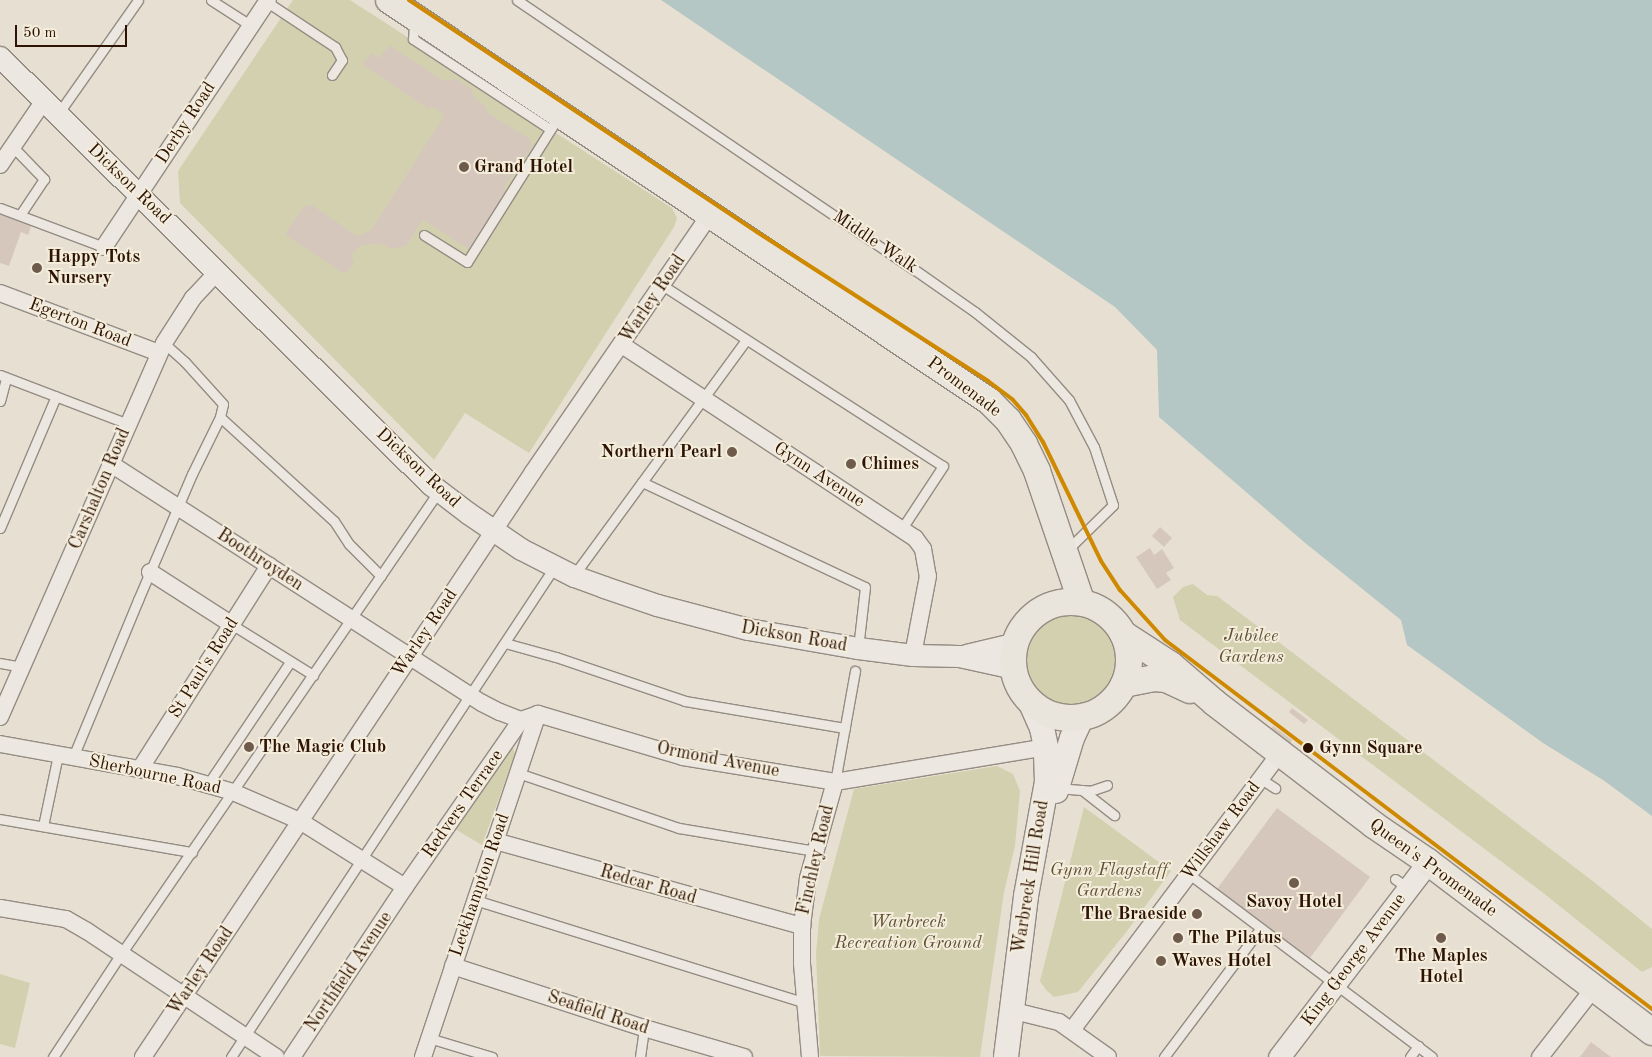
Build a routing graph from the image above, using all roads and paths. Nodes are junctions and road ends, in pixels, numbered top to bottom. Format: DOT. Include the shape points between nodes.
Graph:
graph roads {
  1 [pos="138,0"];
  2 [pos="211,0"];
  3 [pos="389,0"];
  4 [pos="517,0"];
  5 [pos="268,1"];
  6 [pos="250,25"];
  7 [pos="0,57"];
  8 [pos="332,75"];
  9 [pos="50,109"];
  10 [pos="555,121"];
  11 [pos="13,147"];
  12 [pos="0,165"];
  13 [pos="140,194"];
  14 [pos="0,208"];
  15 [pos="711,213"];
  16 [pos="20,216"];
  17 [pos="424,235"];
  18 [pos="104,247"];
  19 [pos="218,271"];
  20 [pos="662,285"];
  21 [pos="0,293"];
  22 [pos="745,340"];
  23 [pos="622,345"];
  24 [pos="161,348"];
  25 [pos="3,377"];
  26 [pos="56,396"];
  27 [pos="703,399"];
  28 [pos="0,401"];
  29 [pos="220,417"];
  30 [pos="128,424"];
  31 [pos="111,464"];
  32 [pos="642,482"];
  33 [pos="438,492"];
  34 [pos="178,507"];
  35 [pos="0,528"];
  36 [pos="902,528"];
  37 [pos="494,531"];
  38 [pos="1062,544"];
  39 [pos="270,566"];
  40 [pos="555,566"];
  41 [pos="150,572"];
  42 [pos="381,576"];
  43 [pos="574,576"];
  44 [pos="1082,603"];
  45 [pos="1051,605"];
  46 [pos="351,619"];
  47 [pos="231,624"];
  48 [pos="1123,634"];
  49 [pos="505,642"];
  50 [pos="858,648"];
  51 [pos="913,655"];
  52 [pos="1015,655"];
  53 [pos="409,656"];
  54 [pos="290,662"];
  55 [pos="0,663"];
  56 [pos="22,667"];
  57 [pos="855,671"];
  58 [pos="313,675"];
  59 [pos="1124,684"];
  60 [pos="471,695"];
  61 [pos="1030,700"];
  62 [pos="1215,703"];
  63 [pos="538,714"];
  64 [pos="0,717"];
  65 [pos="1082,717"];
  66 [pos="521,720"];
  67 [pos="844,728"];
  68 [pos="0,744"];
  69 [pos="1046,747"];
  70 [pos="1281,752"];
  71 [pos="65,756"];
  72 [pos="140,770"];
  73 [pos="518,773"];
  74 [pos="1261,779"];
  75 [pos="835,782"];
  76 [pos="208,784"];
  77 [pos="1107,785"];
  78 [pos="1057,788"];
  79 [pos="1275,788"];
  80 [pos="1082,790"];
  81 [pos="233,792"];
  82 [pos="1114,815"];
  83 [pos="0,819"];
  84 [pos="300,821"];
  85 [pos="42,826"];
  86 [pos="495,841"];
  87 [pos="815,851"];
  88 [pos="192,852"];
  89 [pos="362,860"];
  90 [pos="1428,862"];
  91 [pos="1189,874"];
  92 [pos="406,887"];
  93 [pos="475,900"];
  94 [pos="0,908"];
  95 [pos="802,926"];
  96 [pos="1261,928"];
  97 [pos="121,954"];
  98 [pos="453,966"];
  99 [pos="1334,985"];
  100 [pos="1594,988"];
  101 [pos="184,997"];
  102 [pos="807,1003"];
  103 [pos="1016,1012"];
  104 [pos="644,1028"];
  105 [pos="1072,1030"];
  106 [pos="1652,1032"];
  107 [pos="244,1036"];
  108 [pos="428,1038"];
  109 [pos="1418,1046"];
  110 [pos="53,1057"];
  111 [pos="144,1057"];
  112 [pos="231,1057"];
  113 [pos="276,1057"];
  114 [pos="292,1057"];
  115 [pos="424,1057"];
  116 [pos="492,1057"];
  117 [pos="640,1057"];
  118 [pos="744,1057"];
  119 [pos="810,1057"];
  120 [pos="1006,1057"];
  121 [pos="1018,1057"];
  122 [pos="1108,1057"];
  123 [pos="1164,1057"];
  124 [pos="1280,1057"];
  125 [pos="1410,1057"];
  126 [pos="1432,1057"];
  127 [pos="1540,1057"];
  1 -- 9 [label="lane"];
  2 -- 6 [label="lane"];
  3 -- 10 [label="main road, Promenade"];
  4 -- 38 [label="lane, Middle Walk" via="915,270 1031,357 1069,400 1094,447 1113,505"];
  5 -- 6 [label="street, Derby Road"];
  5 -- 8 [label="lane" via="335,47 342,60"];
  6 -- 13 [label="street, Derby Road"];
  7 -- 9 [label="street, Dickson Road"];
  9 -- 11 [label="street"];
  9 -- 13 [label="street, Dickson Road"];
  10 -- 15 [label="main road, Promenade"];
  10 -- 17 [label="lane" via="467,262"];
  11 -- 12 [label="street"];
  11 -- 16 [label="lane" via="44,179"];
  13 -- 18 [label="street, Derby Road"];
  13 -- 19 [label="street, Dickson Road"];
  14 -- 16 [label="lane"];
  15 -- 20 [label="street, Warley Road"];
  15 -- 38 [label="main road, Promenade" via="989,401 1008,420 1024,444 1037,470"];
  16 -- 18 [label="lane"];
  19 -- 24 [label="street, Carshalton Road" via="193,298"];
  19 -- 33 [label="street, Dickson Road"];
  20 -- 22 [label="lane"];
  20 -- 23 [label="street, Warley Road"];
  21 -- 24 [label="street, Egerton Road"];
  22 -- 27 [label="lane"];
  22 -- 36 [label="lane" via="943,466"];
  23 -- 27 [label="street, Gynn Avenue"];
  23 -- 37 [label="street, Warley Road"];
  24 -- 29 [label="lane" via="185,362 223,404"];
  24 -- 30 [label="street, Carshalton Road"];
  25 -- 26 [label="lane"];
  25 -- 28 [label="lane"];
  26 -- 30 [label="lane"];
  26 -- 35 [label="lane"];
  27 -- 32 [label="lane"];
  27 -- 36 [label="street, Gynn Avenue"];
  29 -- 34 [label="lane"];
  29 -- 42 [label="lane" via="334,521 349,544"];
  30 -- 31 [label="street, Carshalton Road"];
  31 -- 34 [label="street, Boothroyden"];
  31 -- 56 [label="street, Carshalton Road"];
  32 -- 43 [label="lane"];
  32 -- 50 [label="lane" via="865,587"];
  33 -- 37 [label="street, Dickson Road"];
  33 -- 42 [label="lane"];
  34 -- 39 [label="street, Boothroyden"];
  34 -- 41 [label="lane"];
  36 -- 51 [label="street, Gynn Avenue" via="924,549 927,562 928,576"];
  37 -- 40 [label="street, Dickson Road"];
  37 -- 53 [label="street, Warley Road"];
  38 -- 44 [label="main road, Promenade"];
  38 -- 45 [label="main road, Promenade"];
  39 -- 46 [label="street, Boothroyden"];
  39 -- 47 [label="street, St Paul's Road"];
  40 -- 43 [label="street, Dickson Road"];
  40 -- 49 [label="lane"];
  41 -- 47 [label="street"];
  41 -- 71 [label="lane"];
  42 -- 46 [label="lane"];
  43 -- 50 [label="street, Dickson Road" via="701,618"];
  44 -- 45 [label="main road"];
  44 -- 48 [label="main road" via="1098,608"];
  45 -- 52 [label="main road" via="1029,620"];
  46 -- 53 [label="street, Boothroyden"];
  46 -- 58 [label="lane"];
  47 -- 54 [label="lane"];
  47 -- 72 [label="street, St Paul's Road"];
  48 -- 59 [label="main road" via="1129,668"];
  48 -- 62 [label="main road, Queen's Promenade" via="1171,665"];
  49 -- 60 [label="lane"];
  49 -- 67 [label="lane" via="685,701"];
  50 -- 51 [label="street, Dickson Road"];
  51 -- 52 [label="street, Dickson Road"];
  52 -- 61 [label="main road" via="1019,685"];
  53 -- 60 [label="street"];
  53 -- 84 [label="street, Warley Road"];
  54 -- 58 [label="lane"];
  54 -- 76 [label="lane"];
  55 -- 56 [label="lane"];
  56 -- 64 [label="street, Carshalton Road"];
  57 -- 67 [label="lane"];
  58 -- 81 [label="lane"];
  59 -- 62 [label="main road, Queen's Promenade" via="1166,679"];
  59 -- 65 [label="main road" via="1107,706"];
  60 -- 66 [label="street"];
  60 -- 89 [label="lane"];
  61 -- 65 [label="main road" via="1051,714 1066,718"];
  61 -- 69 [label="main road, Warbreck Hill Road"];
  62 -- 70 [label="main road, Queen's Promenade"];
  63 -- 66 [label="street"];
  63 -- 73 [label="street, Leckhampton Road"];
  63 -- 75 [label="street, Ormond Avenue" via="683,757"];
  65 -- 78 [label="main road, Warbreck Hill Road"];
  66 -- 92 [label="street, Redvers Terrace"];
  67 -- 75 [label="lane"];
  68 -- 71 [label="street, Sherbourne Road"];
  69 -- 75 [label="street, Ormond Avenue"];
  69 -- 103 [label="main road, Warbreck Hill Road" via="1047,782 1030,867"];
  70 -- 74 [label="street, Willshaw Road"];
  70 -- 90 [label="main road, Queen's Promenade" via="1374,825"];
  71 -- 72 [label="street, Sherbourne Road"];
  71 -- 85 [label="lane"];
  72 -- 76 [label="street, Sherbourne Road"];
  73 -- 86 [label="street, Leckhampton Road"];
  73 -- 87 [label="lane" via="678,828"];
  74 -- 79 [label="lane"];
  74 -- 91 [label="street, Willshaw Road"];
  75 -- 87 [label="street, Finchley Road"];
  76 -- 81 [label="street, Sherbourne Road"];
  77 -- 80 [label="lane" via="1090,791"];
  78 -- 80 [label="lane"];
  78 -- 103 [label="main road, Warbreck Hill Road"];
  80 -- 82 [label="lane"];
  81 -- 84 [label="street, Sherbourne Road"];
  81 -- 88 [label="lane"];
  83 -- 85 [label="lane"];
  84 -- 89 [label="street, Sherbourne Road"];
  84 -- 101 [label="street, Warley Road"];
  85 -- 88 [label="lane"];
  86 -- 93 [label="street, Leckhampton Road"];
  86 -- 95 [label="street, Redcar Road"];
  87 -- 95 [label="street, Finchley Road"];
  88 -- 97 [label="lane"];
  89 -- 92 [label="street, Sherbourne Road"];
  89 -- 107 [label="lane"];
  90 -- 99 [label="street, King George Avenue" via="1402,884"];
  90 -- 100 [label="main road, Queen's Promenade"];
  91 -- 96 [label="lane"];
  91 -- 105 [label="street, Willshaw Road"];
  92 -- 114 [label="street, Northfield Avenue"];
  93 -- 98 [label="street, Leckhampton Road"];
  93 -- 102 [label="lane"];
  94 -- 97 [label="street" via="66,920"];
  95 -- 102 [label="street, Finchley Road"];
  96 -- 99 [label="lane"];
  96 -- 123 [label="lane"];
  97 -- 101 [label="street"];
  97 -- 110 [label="lane"];
  98 -- 104 [label="street, Seafield Road"];
  98 -- 108 [label="street, Leckhampton Road"];
  99 -- 109 [label="lane"];
  99 -- 124 [label="street, King George Avenue"];
  100 -- 106 [label="main road, Queen's Promenade"];
  100 -- 127 [label="street"];
  101 -- 107 [label="street"];
  101 -- 111 [label="street, Warley Road"];
  102 -- 119 [label="street, Finchley Road"];
  103 -- 105 [label="street" via="1059,1022"];
  103 -- 120 [label="main road, Warbreck Hill Road"];
  103 -- 121 [label="main road, Warbreck Hill Road"];
  104 -- 117 [label="lane"];
  104 -- 118 [label="street, Seafield Road"];
  105 -- 122 [label="street"];
  107 -- 112 [label="lane"];
  107 -- 113 [label="street"];
  108 -- 115 [label="street, Leckhampton Road"];
  108 -- 116 [label="lane"];
  109 -- 125 [label="lane"];
  109 -- 126 [label="lane"];
}
